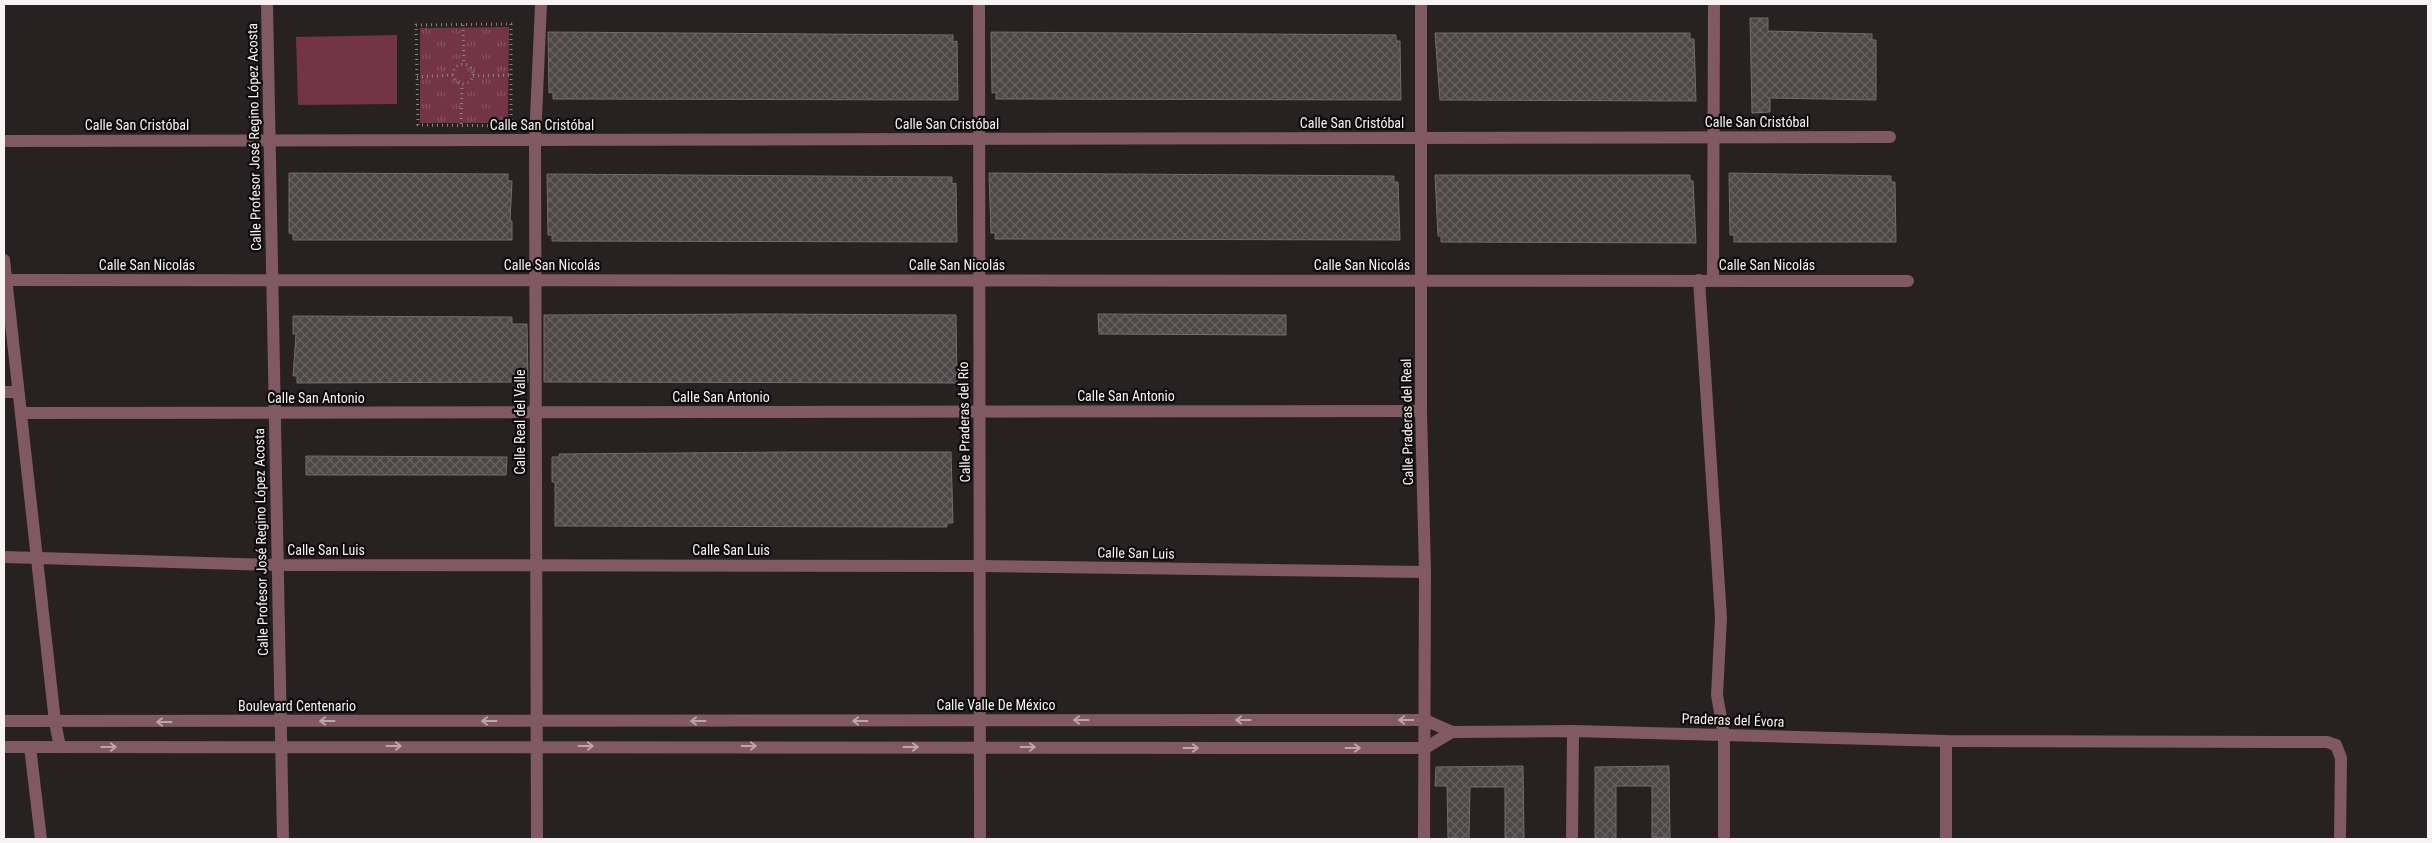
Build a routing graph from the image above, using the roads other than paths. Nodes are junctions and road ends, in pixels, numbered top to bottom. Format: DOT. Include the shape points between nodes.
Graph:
graph roads {
  1 [pos="267,4"];
  2 [pos="541,4"];
  3 [pos="979,4"];
  4 [pos="1421,4"];
  5 [pos="1714,4"];
  6 [pos="1713,137"];
  7 [pos="1890,137"];
  8 [pos="1421,138"];
  9 [pos="978,139"];
  10 [pos="269,140"];
  11 [pos="535,140"];
  12 [pos="4,141"];
  13 [pos="4,260"];
  14 [pos="272,279"];
  15 [pos="6,280"];
  16 [pos="535,280"];
  17 [pos="978,280"];
  18 [pos="1421,280"];
  19 [pos="1699,280"];
  20 [pos="1713,280"];
  21 [pos="1908,281"];
  22 [pos="4,392"];
  23 [pos="18,392"];
  24 [pos="1420,411"];
  25 [pos="535,412"];
  26 [pos="978,412"];
  27 [pos="22,413"];
  28 [pos="274,413"];
  29 [pos="4,558"];
  30 [pos="37,559"];
  31 [pos="277,565"];
  32 [pos="537,565"];
  33 [pos="980,566"];
  34 [pos="1425,572"];
  35 [pos="979,720"];
  36 [pos="1425,720"];
  37 [pos="4,721"];
  38 [pos="279,721"];
  39 [pos="538,721"];
  40 [pos="55,722"];
  41 [pos="1573,731"];
  42 [pos="1452,732"];
  43 [pos="1724,735"];
  44 [pos="1946,741"];
  45 [pos="280,746"];
  46 [pos="538,746"];
  47 [pos="4,747"];
  48 [pos="30,747"];
  49 [pos="60,747"];
  50 [pos="980,747"];
  51 [pos="1425,748"];
  52 [pos="41,839"];
  53 [pos="282,839"];
  54 [pos="537,839"];
  55 [pos="980,839"];
  56 [pos="1424,839"];
  57 [pos="1572,839"];
  58 [pos="1724,839"];
  59 [pos="1946,839"];
  60 [pos="2340,839"];
  1 -- 10 [label="street, Calle Profesor José Regino López Acosta"];
  2 -- 11 [label="street, Calle Real del Valle"];
  3 -- 9 [label="street, Calle Praderas del Río"];
  4 -- 8 [label="street, Calle Praderas del Real"];
  5 -- 6 [label="street"];
  6 -- 7 [label="street, Calle San Cristóbal"];
  6 -- 8 [label="street, Calle San Cristóbal"];
  6 -- 20 [label="street"];
  8 -- 9 [label="street, Calle San Cristóbal"];
  8 -- 18 [label="street, Calle Praderas del Real"];
  9 -- 11 [label="street, Calle San Cristóbal"];
  9 -- 17 [label="street, Calle Praderas del Río"];
  10 -- 11 [label="street, Calle San Cristóbal"];
  10 -- 12 [label="street, Calle San Cristóbal"];
  10 -- 14 [label="street, Calle Profesor José Regino López Acosta"];
  11 -- 16 [label="street, Calle Real del Valle"];
  13 -- 15 [label="street"];
  14 -- 15 [label="street, Calle San Nicolás"];
  14 -- 16 [label="street, Calle San Nicolás"];
  14 -- 28 [label="street, Calle Profesor José Regino López Acosta"];
  15 -- 23 [label="street"];
  16 -- 17 [label="street, Calle San Nicolás"];
  16 -- 25 [label="street, Calle Real del Valle"];
  17 -- 18 [label="street, Calle San Nicolás"];
  17 -- 26 [label="street, Calle Praderas del Río"];
  18 -- 19 [label="street, Calle San Nicolás"];
  18 -- 24 [label="street, Calle Praderas del Real"];
  19 -- 20 [label="street, Calle San Nicolás"];
  19 -- 43 [label="street" via="1721,618 1717,695"];
  20 -- 21 [label="street, Calle San Nicolás"];
  22 -- 23 [label="street"];
  23 -- 27 [label="street"];
  24 -- 26 [label="street, Calle San Antonio"];
  24 -- 34 [label="street, Calle Praderas del Real"];
  25 -- 26 [label="street, Calle San Antonio"];
  25 -- 28 [label="street, Calle San Antonio"];
  25 -- 32 [label="street, Calle Real del Valle"];
  26 -- 33 [label="street, Calle Praderas del Río"];
  27 -- 28 [label="street, Calle San Antonio"];
  27 -- 30 [label="street"];
  28 -- 31 [label="street, Calle Profesor José Regino López Acosta"];
  29 -- 30 [label="street, Calle San Luis"];
  30 -- 31 [label="street, Calle San Luis"];
  30 -- 40 [label="street"];
  31 -- 32 [label="street, Calle San Luis"];
  31 -- 38 [label="street, Calle Profesor José Regino López Acosta"];
  32 -- 33 [label="street, Calle San Luis"];
  32 -- 39 [label="street, Calle Real del Valle"];
  33 -- 34 [label="street, Calle San Luis"];
  33 -- 35 [label="street, Calle Praderas del Río"];
  34 -- 36 [label="street, Calle Praderas del Real"];
  36 -- 35 [label="street, Calle Valle De México, one-way"];
  35 -- 39 [label="street, Calle Valle De México, one-way"];
  35 -- 50 [label="street, Calle Praderas del Río"];
  36 -- 42 [label="street, Calle Valle De México"];
  36 -- 51 [label="street, Calle Praderas del Real"];
  37 -- 40 [label="street, Boulevard Centenario"];
  39 -- 38 [label="street, Boulevard Centenario, one-way"];
  38 -- 40 [label="street, Boulevard Centenario, one-way"];
  38 -- 45 [label="street, Calle Profesor José Regino López Acosta"];
  39 -- 46 [label="street, Calle Real del Valle"];
  40 -- 49 [label="street"];
  41 -- 42 [label="street, Praderas del Évora"];
  41 -- 43 [label="street, Praderas del Évora"];
  41 -- 57 [label="street"];
  42 -- 51 [label="street"];
  43 -- 44 [label="street, Praderas del Évora"];
  43 -- 58 [label="street"];
  44 -- 59 [label="street"];
  44 -- 60 [label="street, Praderas del Évora" via="2327,742 2336,745 2341,758"];
  45 -- 46 [label="street, one-way"];
  49 -- 45 [label="street, one-way"];
  45 -- 53 [label="street, Calle Profesor José Regino López Acosta"];
  46 -- 50 [label="street, one-way"];
  46 -- 54 [label="street, Calle Real del Valle"];
  47 -- 48 [label="street"];
  48 -- 49 [label="street"];
  48 -- 52 [label="street"];
  50 -- 51 [label="street, one-way"];
  50 -- 55 [label="street, Calle Praderas del Río"];
  51 -- 56 [label="street, Calle Praderas del Real"];
}
